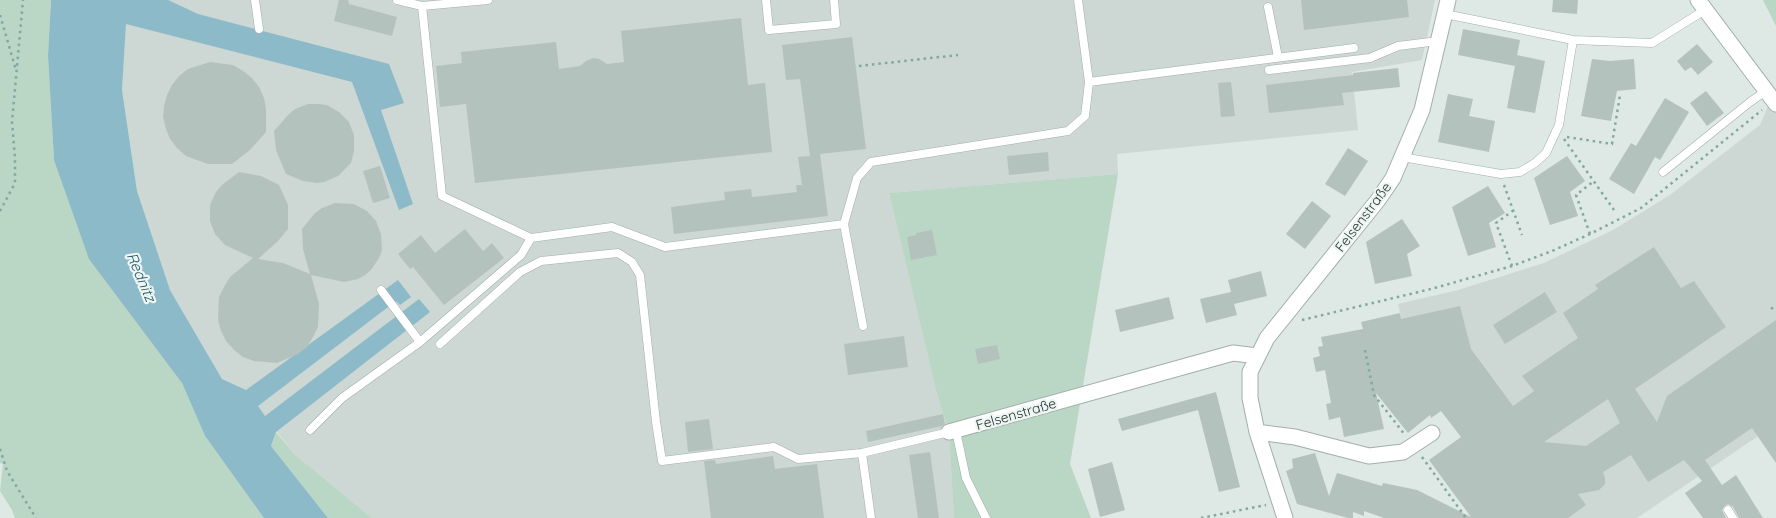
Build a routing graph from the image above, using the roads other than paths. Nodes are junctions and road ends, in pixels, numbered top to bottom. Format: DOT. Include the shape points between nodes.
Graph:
graph roads {
  1 [pos="256,0"];
  2 [pos="397,0"];
  3 [pos="488,0"];
  4 [pos="766,0"];
  5 [pos="834,0"];
  6 [pos="1078,0"];
  7 [pos="1702,5"];
  8 [pos="422,6"];
  9 [pos="1268,6"];
  10 [pos="1446,7"];
  11 [pos="260,29"];
  12 [pos="1573,40"];
  13 [pos="1438,41"];
  14 [pos="1354,48"];
  15 [pos="1278,57"];
  16 [pos="1269,70"];
  17 [pos="1089,82"];
  18 [pos="1772,99"];
  19 [pos="1402,157"];
  20 [pos="1663,172"];
  21 [pos="844,224"];
  22 [pos="531,238"];
  23 [pos="381,290"];
  24 [pos="863,326"];
  25 [pos="420,342"];
  26 [pos="440,344"];
  27 [pos="1257,356"];
  28 [pos="310,430"];
  29 [pos="953,432"];
  30 [pos="1257,432"];
  31 [pos="1432,433"];
  32 [pos="862,453"];
  33 [pos="1728,510"];
  34 [pos="871,518"];
  35 [pos="986,518"];
  36 [pos="1285,518"];
  37 [pos="1733,518"];
  1 -- 11 [label="lane"];
  2 -- 8 [label="lane"];
  3 -- 8 [label="lane"];
  4 -- 5 [label="lane" via="769,30 836,24"];
  6 -- 17 [label="lane"];
  7 -- 12 [label="lane" via="1652,43"];
  7 -- 18 [label="street"];
  8 -- 22 [label="lane" via="442,196"];
  9 -- 15 [label="lane"];
  10 -- 12 [label="lane"];
  10 -- 13 [label="street, Felsenstraße"];
  12 -- 19 [label="lane" via="1559,125 1546,153 1535,163 1520,172 1501,174"];
  13 -- 16 [label="lane" via="1398,46 1370,58"];
  13 -- 19 [label="street, Felsenstraße" via="1422,110"];
  14 -- 15 [label="lane"];
  15 -- 17 [label="lane"];
  17 -- 21 [label="lane" via="1085,116 1068,131 871,162 857,178"];
  18 -- 20 [label="lane" via="1750,102"];
  19 -- 27 [label="street, Felsenstraße" via="1378,200 1267,338"];
  21 -- 22 [label="lane" via="665,247 612,227"];
  21 -- 24 [label="lane"];
  22 -- 25 [label="lane" via="521,255"];
  23 -- 25 [label="lane"];
  25 -- 28 [label="lane" via="342,398"];
  26 -- 32 [label="lane" via="520,272 541,261 618,253 632,262 640,276 662,461 774,447 798,459"];
  27 -- 29 [label="street, Felsenstraße" via="1233,354"];
  27 -- 30 [label="street, Felsenstraße" via="1250,372 1250,398"];
  29 -- 32 [label="lane"];
  29 -- 35 [label="lane" via="966,478"];
  30 -- 31 [label="street" via="1296,437 1368,456 1403,452"];
  30 -- 36 [label="street, Felsenstraße"];
  32 -- 34 [label="lane"];
  33 -- 37 [label="lane"];
}
